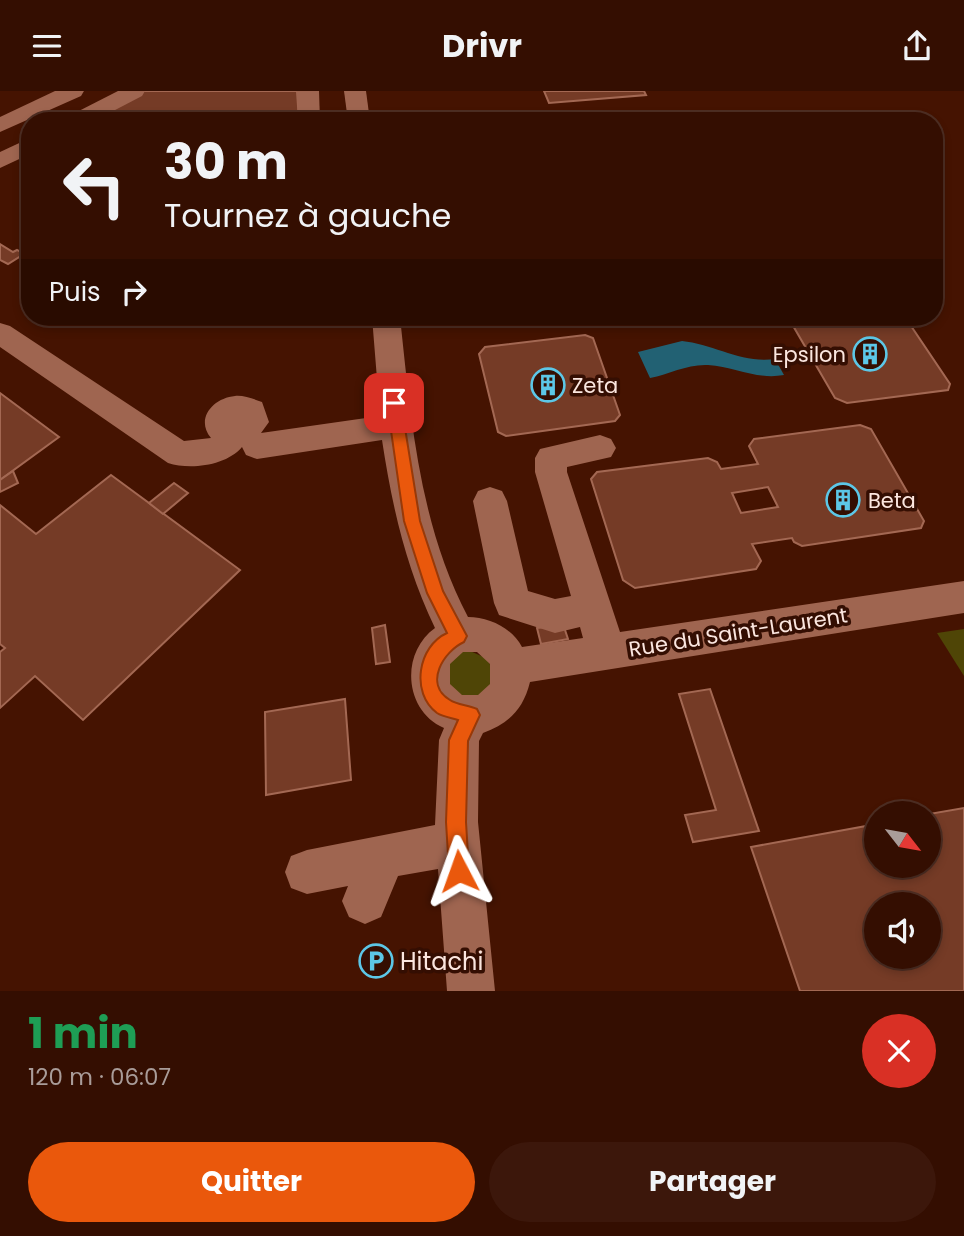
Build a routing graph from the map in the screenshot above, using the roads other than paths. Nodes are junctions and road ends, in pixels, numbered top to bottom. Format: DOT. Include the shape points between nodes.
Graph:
graph roads {
  1 [pos="73,91"];
  2 [pos="134,91"];
  3 [pos="308,91"];
  4 [pos="355,91"];
  5 [pos="24,102"];
  6 [pos="94,112"];
  7 [pos="309,112"];
  8 [pos="358,112"];
  9 [pos="21,121"];
  10 [pos="0,125"];
  11 [pos="0,131"];
  12 [pos="387,326"];
  13 [pos="0,333"];
  14 [pos="396,426"];
  15 [pos="600,447"];
  16 [pos="490,501"];
  17 [pos="964,597"];
  18 [pos="593,608"];
  19 [pos="458,636"];
  20 [pos="607,653"];
  21 [pos="511,667"];
  22 [pos="471,715"];
  23 [pos="456,846"];
  24 [pos="307,872"];
  25 [pos="471,991"];
  1 -- 5 [label="street" via="48,102"];
  2 -- 6 [label="street"];
  3 -- 7 [label="street"];
  4 -- 8 [label="street"];
  5 -- 10 [label="street"];
  9 -- 11 [label="street"];
  12 -- 14 [label="street"];
  13 -- 14 [label="street" via="179,454 221,449 246,440"];
  14 -- 19 [label="street" via="412,521 435,593"];
  15 -- 18 [label="street" via="551,458 551,472"];
  16 -- 18 [label="street" via="512,603 555,616"];
  17 -- 20 [label="street, Rue du Saint-Laurent"];
  18 -- 20 [label="street"];
  19 -- 21 [label="street" via="486,638 498,645"];
  19 -- 22 [label="street" via="446,642 430,661 430,687 445,708"];
  20 -- 21 [label="street, Rue du Saint-Laurent"];
  21 -- 22 [label="street" via="512,681 498,705"];
  22 -- 23 [label="street" via="459,740"];
  23 -- 24 [label="street" via="389,875"];
  23 -- 25 [label="street"];
}
